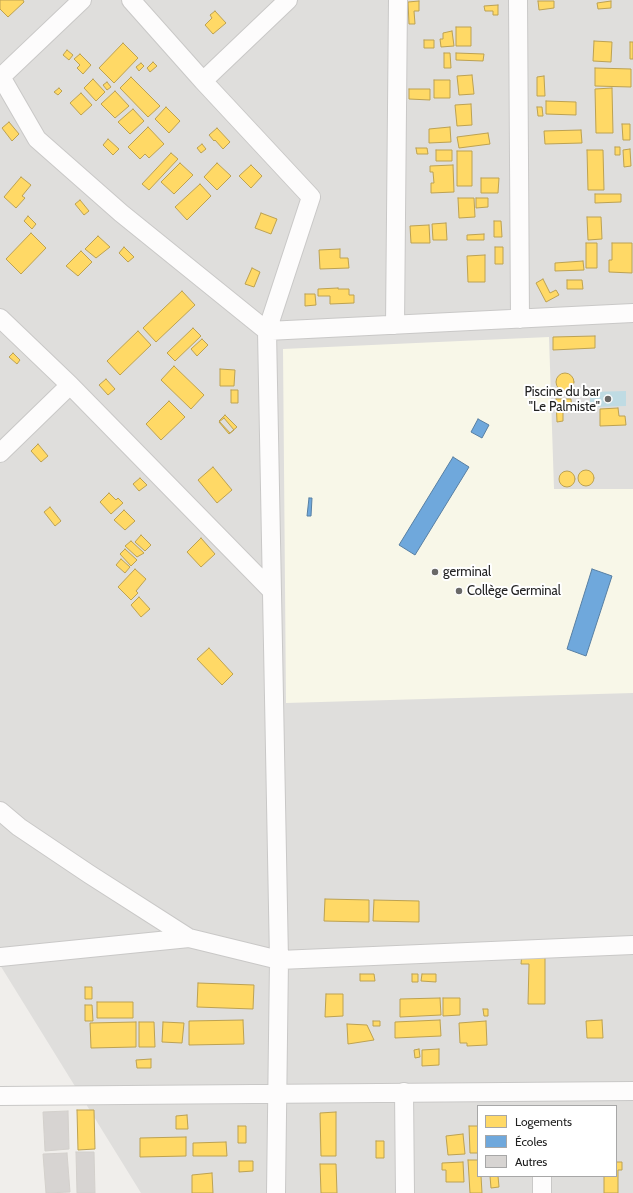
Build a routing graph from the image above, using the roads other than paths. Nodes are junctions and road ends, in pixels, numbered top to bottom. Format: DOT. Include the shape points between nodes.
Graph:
graph roads {
  1 [pos="82,0"];
  2 [pos="131,0"];
  3 [pos="288,0"];
  4 [pos="398,0"];
  5 [pos="518,0"];
  6 [pos="0,77"];
  7 [pos="203,81"];
  8 [pos="633,313"];
  9 [pos="0,318"];
  10 [pos="520,318"];
  11 [pos="395,325"];
  12 [pos="267,331"];
  13 [pos="70,386"];
  14 [pos="0,453"];
  15 [pos="271,590"];
  16 [pos="0,811"];
  17 [pos="189,938"];
  18 [pos="633,945"];
  19 [pos="0,957"];
  20 [pos="279,960"];
  21 [pos="633,1091"];
  22 [pos="404,1092"];
  23 [pos="277,1094"];
  24 [pos="0,1096"];
  25 [pos="544,1099"];
  26 [pos="542,1177"];
  27 [pos="276,1193"];
  28 [pos="405,1193"];
  29 [pos="542,1193"];
  1 -- 6 [label="street"];
  2 -- 7 [label="street"];
  3 -- 7 [label="street"];
  4 -- 11 [label="street"];
  5 -- 10 [label="street"];
  6 -- 12 [label="street" via="37,139 121,213"];
  7 -- 12 [label="street" via="311,196"];
  8 -- 10 [label="street"];
  9 -- 13 [label="street"];
  10 -- 11 [label="street"];
  11 -- 12 [label="street"];
  12 -- 15 [label="street"];
  13 -- 14 [label="street"];
  13 -- 15 [label="street"];
  15 -- 20 [label="street"];
  16 -- 17 [label="street" via="19,827"];
  17 -- 19 [label="street"];
  17 -- 20 [label="street"];
  18 -- 20 [label="street"];
  20 -- 23 [label="street"];
  21 -- 25 [label="street"];
  22 -- 23 [label="street"];
  22 -- 25 [label="street"];
  22 -- 28 [label="street"];
  23 -- 24 [label="street"];
  23 -- 27 [label="street"];
  26 -- 29 [label="street"];
}
